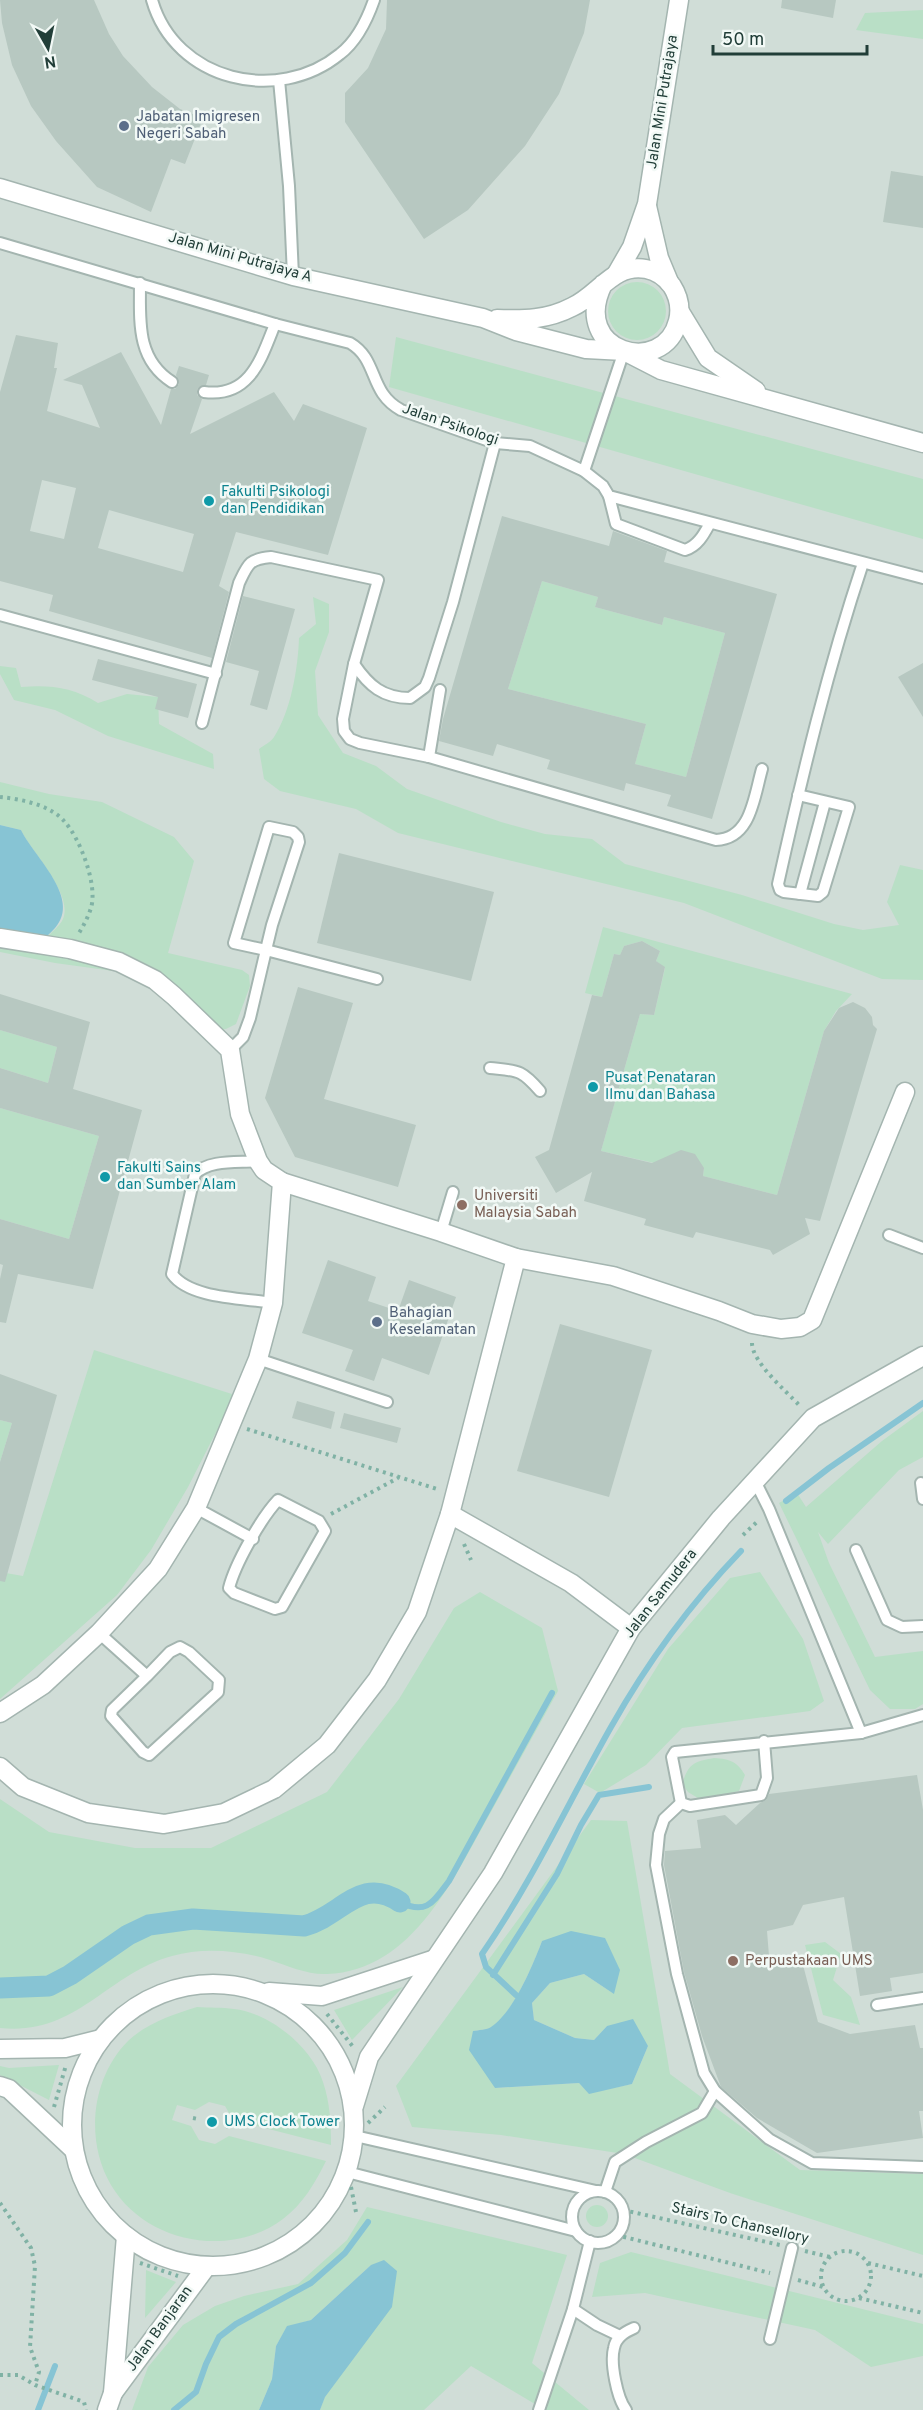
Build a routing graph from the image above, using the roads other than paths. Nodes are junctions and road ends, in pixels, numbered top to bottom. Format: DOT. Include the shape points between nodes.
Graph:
graph roads {
  1 [pos="152,0"];
  2 [pos="374,0"];
  3 [pos="679,0"];
  4 [pos="279,80"];
  5 [pos="0,188"];
  6 [pos="647,204"];
  7 [pos="0,243"];
  8 [pos="617,273"];
  9 [pos="293,276"];
  10 [pos="669,282"];
  11 [pos="140,283"];
  12 [pos="603,284"];
  13 [pos="680,312"];
  14 [pos="483,318"];
  15 [pos="275,324"];
  16 [pos="624,351"];
  17 [pos="172,382"];
  18 [pos="204,392"];
  19 [pos="767,398"];
  20 [pos="495,443"];
  21 [pos="923,443"];
  22 [pos="584,471"];
  23 [pos="609,496"];
  24 [pos="710,523"];
  25 [pos="863,563"];
  26 [pos="923,578"];
  27 [pos="0,615"];
  28 [pos="354,664"];
  29 [pos="216,674"];
  30 [pos="440,690"];
  31 [pos="202,723"];
  32 [pos="429,757"];
  33 [pos="762,769"];
  34 [pos="798,795"];
  35 [pos="825,802"];
  36 [pos="800,894"];
  37 [pos="0,938"];
  38 [pos="266,950"];
  39 [pos="377,979"];
  40 [pos="230,1050"];
  41 [pos="490,1068"];
  42 [pos="540,1091"];
  43 [pos="905,1092"];
  44 [pos="258,1161"];
  45 [pos="282,1182"];
  46 [pos="453,1192"];
  47 [pos="441,1232"];
  48 [pos="889,1235"];
  49 [pos="923,1248"];
  50 [pos="516,1258"];
  51 [pos="273,1303"];
  52 [pos="923,1356"];
  53 [pos="258,1359"];
  54 [pos="387,1402"];
  55 [pos="755,1481"];
  56 [pos="921,1483"];
  57 [pos="923,1499"];
  58 [pos="196,1509"];
  59 [pos="450,1514"];
  60 [pos="253,1539"];
  61 [pos="856,1550"];
  62 [pos="923,1626"];
  63 [pos="631,1628"];
  64 [pos="99,1633"];
  65 [pos="147,1676"];
  66 [pos="0,1713"];
  67 [pos="923,1715"];
  68 [pos="861,1732"];
  69 [pos="764,1741"];
  70 [pos="0,1767"];
  71 [pos="681,1803"];
  72 [pos="432,1960"];
  73 [pos="258,1991"];
  74 [pos="923,1998"];
  75 [pos="877,2006"];
  76 [pos="101,2039"];
  77 [pos="0,2049"];
  78 [pos="0,2086"];
  79 [pos="715,2091"];
  80 [pos="354,2106"];
  81 [pos="355,2136"];
  82 [pos="73,2149"];
  83 [pos="923,2167"];
  84 [pos="347,2172"];
  85 [pos="601,2191"];
  86 [pos="576,2231"];
  87 [pos="126,2236"];
  88 [pos="590,2241"];
  89 [pos="792,2248"];
  90 [pos="207,2266"];
  91 [pos="573,2309"];
  92 [pos="634,2328"];
  93 [pos="620,2336"];
  94 [pos="770,2339"];
  95 [pos="110,2402"];
  96 [pos="539,2410"];
  97 [pos="626,2410"];
  1 -- 4 [label="lane" via="170,37 198,63 233,79"];
  2 -- 4 [label="lane" via="365,24 341,54 309,74"];
  3 -- 6 [label="street, Jalan Mini Putrajaya"];
  4 -- 9 [label="lane"];
  5 -- 9 [label="street, Jalan Mini Putrajaya A"];
  6 -- 8 [label="street" via="632,247"];
  6 -- 10 [label="street" via="659,258"];
  7 -- 11 [label="lane, Jalan Psikologi"];
  8 -- 10 [label="street" via="639,268"];
  8 -- 12 [label="street"];
  9 -- 14 [label="street, Jalan Mini Putrajaya A"];
  10 -- 13 [label="street"];
  11 -- 15 [label="lane, Jalan Psikologi"];
  11 -- 17 [label="lane" via="141,339 157,370"];
  12 -- 14 [label="street" via="574,307 535,320"];
  12 -- 16 [label="street" via="596,297 595,320 606,339"];
  13 -- 16 [label="street" via="666,342 646,352"];
  13 -- 19 [label="street" via="708,358"];
  14 -- 16 [label="street" via="586,349"];
  15 -- 18 [label="lane" via="258,365 244,382 226,391"];
  15 -- 20 [label="lane, Jalan Psikologi" via="350,343 365,356 389,404"];
  16 -- 19 [label="street" via="661,370"];
  16 -- 22 [label="lane"];
  19 -- 21 [label="street"];
  20 -- 22 [label="lane, Jalan Psikologi" via="530,446"];
  20 -- 28 [label="lane" via="453,602 425,687 410,698 385,694 369,684"];
  22 -- 23 [label="lane, Jalan Psikologi"];
  23 -- 24 [label="lane"];
  23 -- 24 [label="lane" via="616,524 685,550 703,536"];
  24 -- 25 [label="lane"];
  25 -- 26 [label="lane"];
  25 -- 34 [label="lane"];
  27 -- 29 [label="lane"];
  28 -- 29 [label="lane" via="378,580 271,557 256,559 247,566"];
  28 -- 32 [label="lane" via="343,719 350,739"];
  29 -- 31 [label="lane"];
  30 -- 32 [label="lane"];
  32 -- 33 [label="lane" via="716,840 728,840 743,828"];
  34 -- 35 [label="lane"];
  34 -- 36 [label="lane" via="778,884 784,892"];
  35 -- 36 [label="lane"];
  35 -- 36 [label="lane" via="849,807 823,892 818,896"];
  37 -- 40 [label="street" via="70,949 119,962 155,980"];
  38 -- 38 [label="lane" via="234,943 269,827 293,832 299,842"];
  38 -- 39 [label="lane"];
  38 -- 40 [label="lane" via="250,1018 243,1037"];
  40 -- 44 [label="street" via="240,1114"];
  41 -- 42 [label="lane" via="525,1074"];
  43 -- 50 [label="street" via="812,1320 800,1327 781,1329 752,1324 613,1276"];
  44 -- 45 [label="street"];
  44 -- 51 [label="lane" via="215,1164 201,1167 195,1174 172,1274 178,1283 194,1291"];
  45 -- 47 [label="street"];
  45 -- 51 [label="street"];
  46 -- 47 [label="lane"];
  47 -- 50 [label="street"];
  48 -- 49 [label="lane"];
  50 -- 59 [label="street"];
  51 -- 53 [label="street"];
  52 -- 55 [label="street, Jalan Samudera" via="813,1418"];
  53 -- 54 [label="lane"];
  53 -- 58 [label="street"];
  55 -- 63 [label="street, Jalan Samudera"];
  55 -- 68 [label="lane"];
  56 -- 57 [label="lane"];
  58 -- 60 [label="lane"];
  58 -- 64 [label="street" via="158,1569"];
  59 -- 63 [label="street" via="571,1583"];
  59 -- 70 [label="street" via="417,1612 377,1680 327,1746 274,1789 224,1813 164,1824 88,1813 23,1787"];
  60 -- 60 [label="lane" via="229,1588 275,1609 282,1607 325,1531 319,1521 278,1500"];
  61 -- 62 [label="lane" via="888,1620 902,1627"];
  63 -- 72 [label="street, Jalan Samudera" via="493,1873"];
  64 -- 65 [label="lane"];
  64 -- 66 [label="street" via="43,1685"];
  65 -- 65 [label="lane" via="112,1710 111,1716 149,1755 218,1692 220,1685 180,1647"];
  67 -- 68 [label="lane"];
  68 -- 69 [label="lane"];
  69 -- 71 [label="lane" via="767,1778 761,1795 690,1806"];
  69 -- 71 [label="lane" via="675,1752 672,1757"];
  71 -- 79 [label="lane" via="664,1819 656,1865 678,1974 704,2073"];
  72 -- 73 [label="street" via="322,1996"];
  72 -- 80 [label="street, Jalan Samudera" via="369,2057"];
  73 -- 76 [label="street" via="224,1984 189,1986 155,1996 126,2014"];
  73 -- 80 [label="street" via="290,2006 324,2036 346,2075"];
  74 -- 75 [label="lane"];
  76 -- 77 [label="street" via="65,2048"];
  76 -- 82 [label="street" via="81,2073 72,2111"];
  78 -- 82 [label="street" via="9,2089"];
  79 -- 83 [label="lane" via="769,2139 812,2163"];
  79 -- 85 [label="lane" via="702,2113 615,2162"];
  80 -- 81 [label="street"];
  81 -- 84 [label="street"];
  81 -- 85 [label="lane"];
  82 -- 87 [label="street" via="91,2198"];
  84 -- 86 [label="lane"];
  84 -- 90 [label="street" via="331,2204 307,2231 277,2251 243,2263"];
  85 -- 86 [label="lane" via="580,2198 574,2205"];
  85 -- 88 [label="lane" via="613,2196 624,2219 616,2235 608,2240"];
  86 -- 88 [label="lane"];
  87 -- 90 [label="street" via="164,2257"];
  87 -- 95 [label="street, Jalan Banjaran"];
  88 -- 91 [label="lane"];
  89 -- 94 [label="lane"];
  90 -- 95 [label="street, Jalan Banjaran"];
  91 -- 93 [label="lane"];
  91 -- 96 [label="lane"];
  92 -- 93 [label="lane"];
  93 -- 97 [label="lane" via="613,2348 614,2375"];
}
